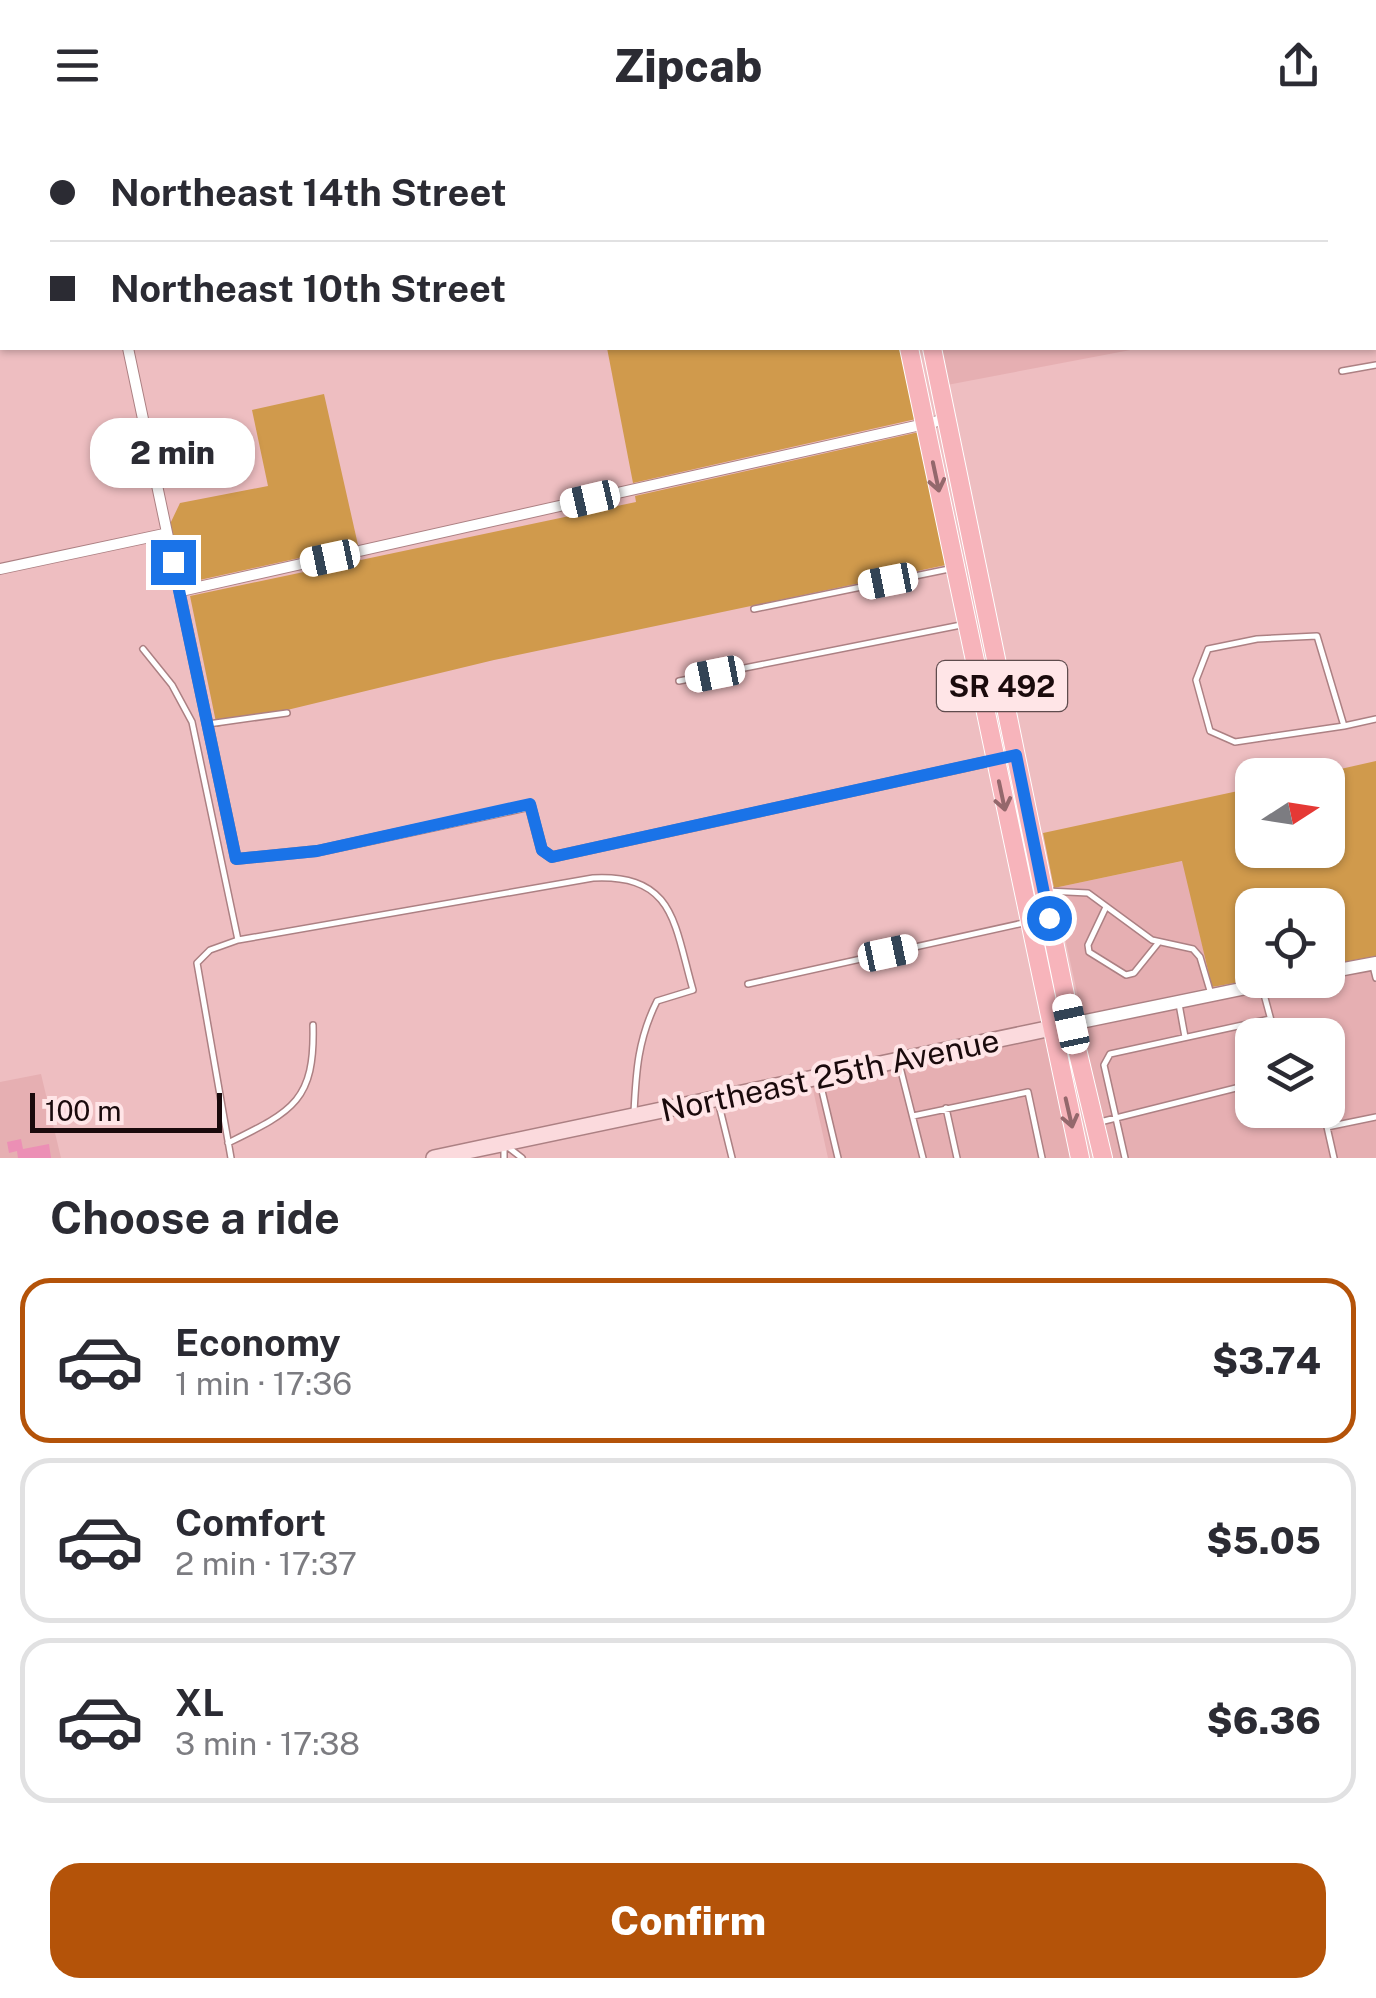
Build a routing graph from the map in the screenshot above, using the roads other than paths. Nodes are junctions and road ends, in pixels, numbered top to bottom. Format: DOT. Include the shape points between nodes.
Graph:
graph roads {
  1 [pos="128,350"];
  2 [pos="909,350"];
  3 [pos="932,350"];
  4 [pos="1376,365"];
  5 [pos="1342,371"];
  6 [pos="947,419"];
  7 [pos="925,424"];
  8 [pos="164,534"];
  9 [pos="976,563"];
  10 [pos="954,568"];
  11 [pos="0,569"];
  12 [pos="181,591"];
  13 [pos="754,609"];
  14 [pos="988,620"];
  15 [pos="966,624"];
  16 [pos="143,649"];
  17 [pos="679,681"];
  18 [pos="287,713"];
  19 [pos="1376,719"];
  20 [pos="208,724"];
  21 [pos="1344,726"];
  22 [pos="1016,755"];
  23 [pos="994,760"];
  24 [pos="1044,891"];
  25 [pos="1106,907"];
  26 [pos="1049,918"];
  27 [pos="1028,922"];
  28 [pos="238,940"];
  29 [pos="1160,942"];
  30 [pos="1374,963"];
  31 [pos="1345,969"];
  32 [pos="1376,978"];
  33 [pos="748,984"];
  34 [pos="1235,989"];
  35 [pos="1210,994"];
  36 [pos="1178,1001"];
  37 [pos="1071,1024"];
  38 [pos="313,1025"];
  39 [pos="1235,1027"];
  40 [pos="1050,1028"];
  41 [pos="1185,1038"];
  42 [pos="898,1060"];
  43 [pos="819,1077"];
  44 [pos="1235,1088"];
  45 [pos="717,1098"];
  46 [pos="946,1108"];
  47 [pos="634,1116"];
  48 [pos="913,1116"];
  49 [pos="1376,1116"];
  50 [pos="1116,1118"];
  51 [pos="1095,1124"];
  52 [pos="228,1143"];
  53 [pos="504,1151"];
  54 [pos="231,1158"];
  55 [pos="434,1158"];
  56 [pos="522,1158"];
  57 [pos="732,1158"];
  58 [pos="838,1158"];
  59 [pos="923,1158"];
  60 [pos="958,1158"];
  61 [pos="1042,1158"];
  62 [pos="1080,1158"];
  63 [pos="1103,1158"];
  64 [pos="1125,1158"];
  65 [pos="1334,1158"];
  1 -- 8 [label="street"];
  2 -- 7 [label="main road, SR 492"];
  3 -- 6 [label="main road, SR 492"];
  4 -- 5 [label="lane"];
  6 -- 7 [label="street"];
  6 -- 9 [label="main road, SR 492"];
  7 -- 10 [label="main road, SR 492, one-way"];
  7 -- 12 [label="street"];
  8 -- 11 [label="street"];
  8 -- 12 [label="street"];
  9 -- 10 [label="lane"];
  9 -- 14 [label="main road, SR 492"];
  10 -- 13 [label="lane"];
  10 -- 15 [label="main road, SR 492"];
  12 -- 20 [label="street"];
  14 -- 15 [label="lane"];
  14 -- 22 [label="main road, SR 492"];
  15 -- 17 [label="lane"];
  15 -- 23 [label="main road, SR 492"];
  16 -- 28 [label="lane" via="192,722"];
  18 -- 20 [label="lane"];
  19 -- 21 [label="lane"];
  20 -- 23 [label="street" via="236,859 317,851 530,804 542,850 552,857"];
  21 -- 21 [label="lane" via="1235,742 1210,731 1196,680 1208,649 1317,636"];
  22 -- 23 [label="street"];
  22 -- 24 [label="main road, SR 492"];
  23 -- 27 [label="main road, SR 492, one-way"];
  24 -- 25 [label="lane" via="1088,893"];
  24 -- 26 [label="main road, SR 492"];
  25 -- 29 [label="lane"];
  25 -- 29 [label="lane" via="1090,952 1126,975"];
  26 -- 27 [label="lane"];
  26 -- 37 [label="main road, SR 492"];
  27 -- 33 [label="lane"];
  27 -- 40 [label="main road, SR 492"];
  28 -- 47 [label="lane" via="629,876 660,896 694,990 657,1002 644,1026"];
  28 -- 52 [label="lane" via="197,963"];
  29 -- 35 [label="lane" via="1193,949"];
  30 -- 31 [label="street"];
  30 -- 32 [label="lane"];
  34 -- 35 [label="street, Northeast 25th Avenue"];
  35 -- 36 [label="street, Northeast 25th Avenue"];
  36 -- 37 [label="street, Northeast 25th Avenue"];
  36 -- 41 [label="lane"];
  37 -- 40 [label="main road, Northeast 25th Avenue"];
  37 -- 51 [label="main road, SR 492"];
  38 -- 52 [label="lane" via="314,1062 301,1098"];
  39 -- 41 [label="lane"];
  40 -- 42 [label="main road, Northeast 25th Avenue"];
  40 -- 62 [label="main road, SR 492, one-way"];
  41 -- 50 [label="lane" via="1110,1054 1104,1065"];
  42 -- 43 [label="main road, Northeast 25th Avenue"];
  42 -- 48 [label="lane"];
  43 -- 45 [label="main road, Northeast 25th Avenue"];
  43 -- 58 [label="lane"];
  44 -- 50 [label="lane"];
  45 -- 47 [label="main road, Northeast 25th Avenue"];
  45 -- 57 [label="lane"];
  46 -- 48 [label="lane"];
  46 -- 60 [label="lane"];
  46 -- 61 [label="lane" via="1028,1092"];
  47 -- 53 [label="main road, Northeast 25th Avenue"];
  48 -- 59 [label="lane"];
  49 -- 65 [label="lane" via="1328,1127"];
  50 -- 51 [label="lane"];
  50 -- 64 [label="lane"];
  51 -- 63 [label="main road, SR 492"];
  52 -- 54 [label="lane"];
  53 -- 55 [label="main road, Northeast 25th Avenue"];
  53 -- 56 [label="lane"];
}
